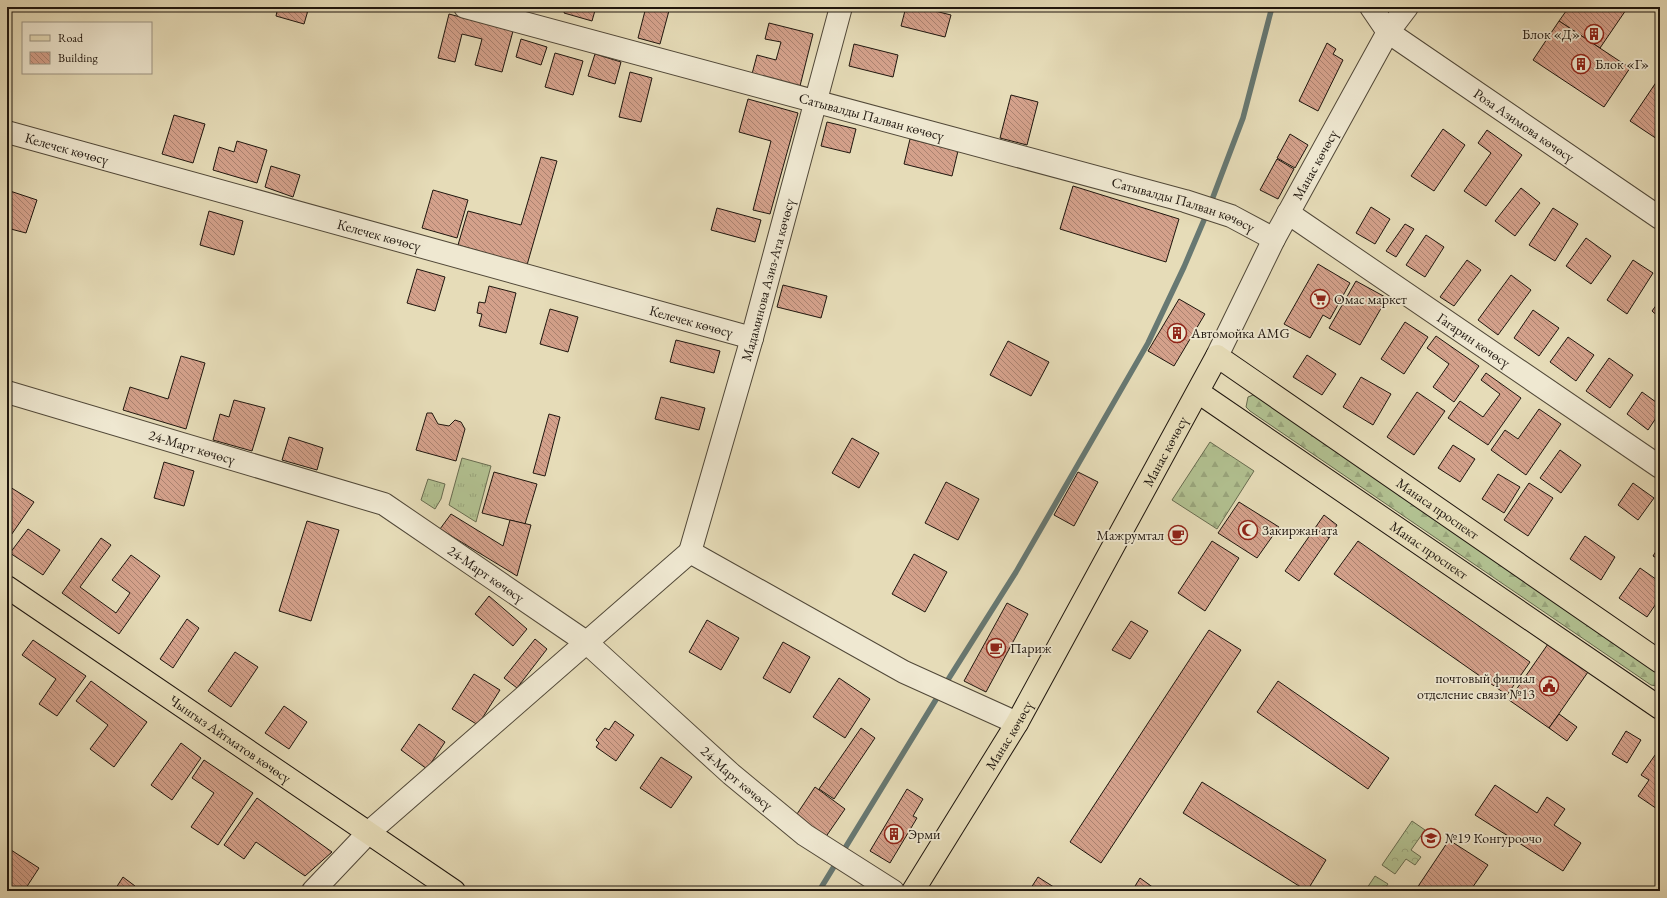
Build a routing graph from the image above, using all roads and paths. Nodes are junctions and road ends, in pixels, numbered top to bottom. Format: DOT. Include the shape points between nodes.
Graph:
graph roads {
  1 [pos="465,7"];
  2 [pos="841,7"];
  3 [pos="1371,7"];
  4 [pos="1407,7"];
  5 [pos="1388,32"];
  6 [pos="814,102"];
  7 [pos="7,132"];
  8 [pos="1288,213"];
  9 [pos="1660,218"];
  10 [pos="1274,239"];
  11 [pos="752,338"];
  12 [pos="1217,356"];
  13 [pos="7,392"];
  14 [pos="1198,392"];
  15 [pos="1660,467"];
  16 [pos="690,552"];
  17 [pos="7,587"];
  18 [pos="586,642"];
  19 [pos="1660,662"];
  20 [pos="1660,708"];
  21 [pos="1017,723"];
  22 [pos="368,833"];
  23 [pos="313,891"];
  24 [pos="454,891"];
  25 [pos="893,891"];
  26 [pos="912,891"];
  1 -- 6 [label="street, Сатывалды Палван көчөсү"];
  2 -- 6 [label="street, Мадаминова Азиз-Ата көчөсү"];
  3 -- 5 [label="street"];
  4 -- 5 [label="street, Манас көчөсү"];
  5 -- 8 [label="street, Манас көчөсү"];
  5 -- 9 [label="street, Роза Азимова көчөсү"];
  6 -- 10 [label="street, Сатывалды Палван көчөсү" via="1185,201 1231,216"];
  6 -- 11 [label="street, Мадаминова Азиз-Ата көчөсү"];
  7 -- 11 [label="street, Келечек көчөсү"];
  8 -- 10 [label="street, Манас көчөсү"];
  8 -- 15 [label="street, Гагарин көчөсү"];
  10 -- 12 [label="street, Манас көчөсү"];
  11 -- 16 [label="street, Мадаминова Азиз-Ата көчөсү"];
  12 -- 14 [label="main road, Манас көчөсү"];
  12 -- 19 [label="main road, Манаса проспект"];
  13 -- 18 [label="street, 24-Март көчөсү" via="384,504"];
  14 -- 20 [label="main road, Манас проспект"];
  14 -- 21 [label="main road, Манас көчөсү"];
  16 -- 18 [label="street"];
  16 -- 21 [label="street" via="904,672"];
  17 -- 22 [label="main road, Чынгыз Айтматов көчөсү"];
  18 -- 22 [label="street"];
  18 -- 25 [label="street, 24-Март көчөсү" via="731,774 805,835"];
  21 -- 26 [label="main road, Манас көчөсү"];
  22 -- 23 [label="street"];
  22 -- 24 [label="main road, Чынгыз Айтматов көчөсү"];
}
